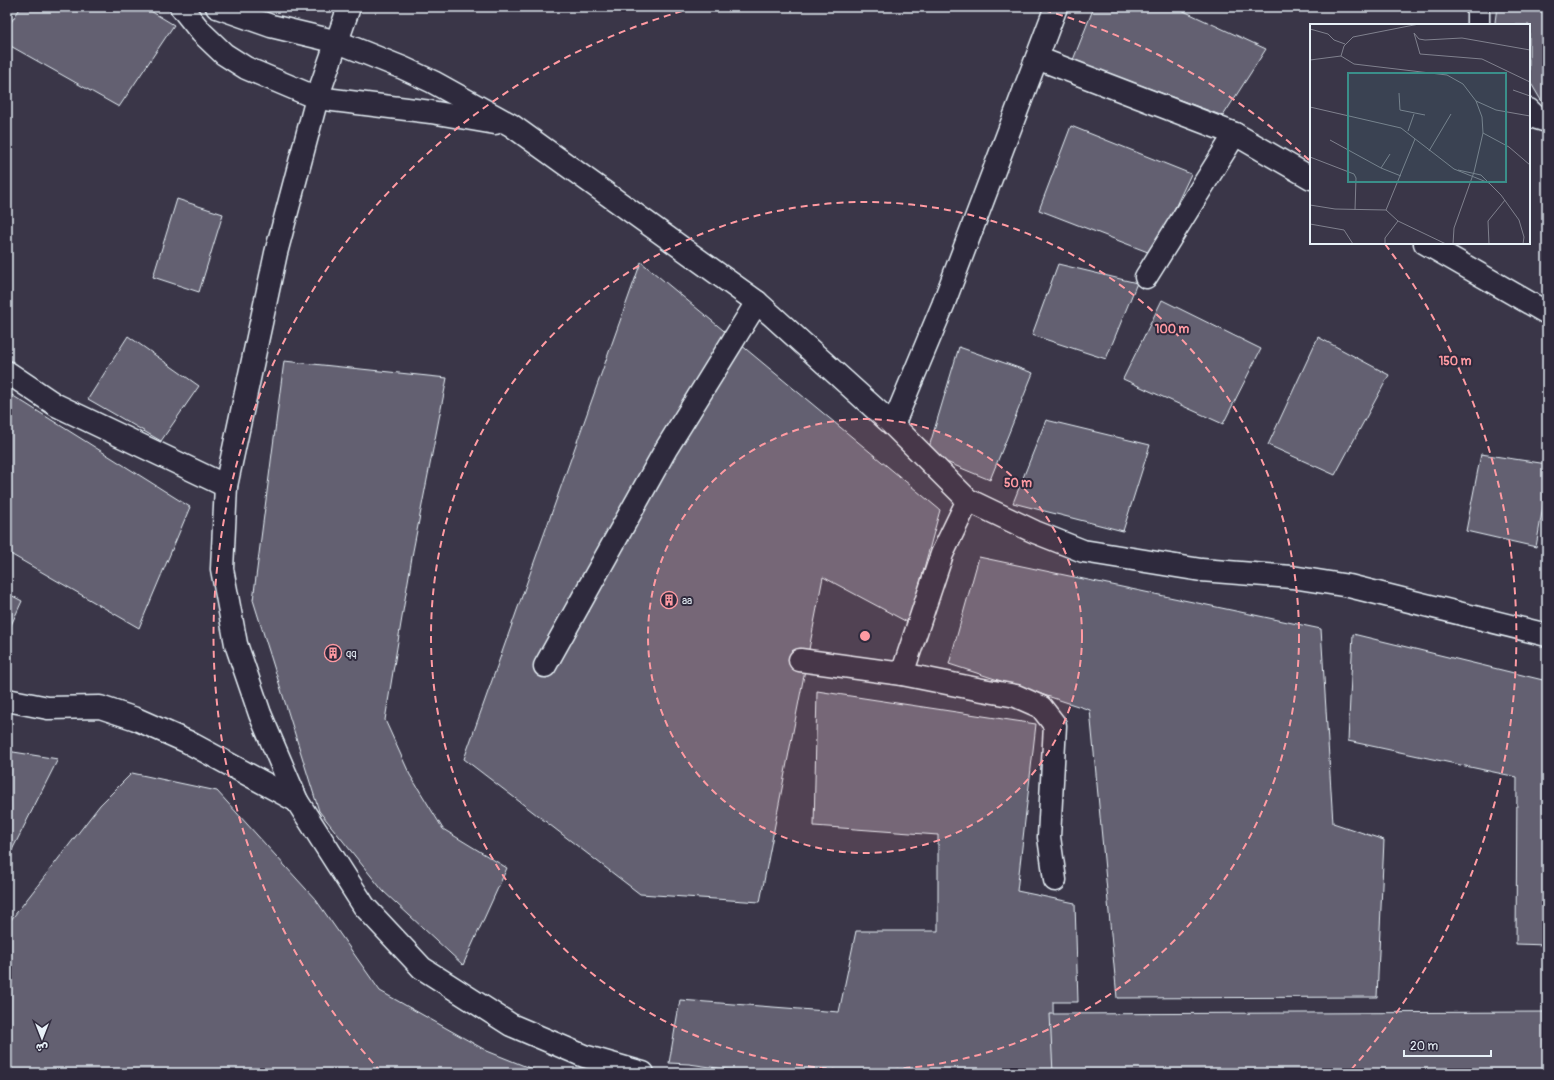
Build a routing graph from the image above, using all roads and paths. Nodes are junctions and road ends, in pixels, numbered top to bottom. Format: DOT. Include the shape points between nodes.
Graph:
graph roads {
  1 [pos="181,7"];
  2 [pos="217,7"];
  3 [pos="349,7"];
  4 [pos="1056,7"];
  5 [pos="1478,7"];
  6 [pos="1478,24"];
  7 [pos="338,42"];
  8 [pos="1037,58"];
  9 [pos="317,98"];
  10 [pos="1530,111"];
  11 [pos="1547,121"];
  12 [pos="511,125"];
  13 [pos="1235,134"];
  14 [pos="1310,177"];
  15 [pos="1427,244"];
  16 [pos="1146,277"];
  17 [pos="757,302"];
  18 [pos="1547,313"];
  19 [pos="7,372"];
  20 [pos="893,425"];
  21 [pos="226,486"];
  22 [pos="968,500"];
  23 [pos="1547,635"];
  24 [pos="800,660"];
  25 [pos="545,666"];
  26 [pos="902,674"];
  27 [pos="7,700"];
  28 [pos="297,801"];
  29 [pos="1055,880"];
  30 [pos="642,1073"];
  1 -- 9 [label="street" via="201,32 224,54 246,68"];
  2 -- 7 [label="street" via="271,26"];
  3 -- 7 [label="street"];
  4 -- 8 [label="street"];
  5 -- 6 [label="street"];
  7 -- 9 [label="street"];
  7 -- 12 [label="street" via="433,82"];
  8 -- 13 [label="street"];
  8 -- 20 [label="street" via="943,305"];
  9 -- 12 [label="street"];
  9 -- 21 [label="street" via="276,253"];
  10 -- 11 [label="street" via="1537,118"];
  12 -- 17 [label="street"];
  13 -- 14 [label="street"];
  13 -- 16 [label="street"];
  15 -- 18 [label="street"];
  17 -- 20 [label="street"];
  17 -- 25 [label="street" via="666,449"];
  19 -- 21 [label="street" via="56,405"];
  20 -- 22 [label="street"];
  21 -- 28 [label="street" via="222,569 236,644 260,714"];
  22 -- 23 [label="street" via="1035,532 1083,550 1201,570 1292,577 1349,586"];
  22 -- 26 [label="street" via="942,554"];
  24 -- 26 [label="street"];
  26 -- 29 [label="street" via="1016,696 1041,707 1055,725 1049,837"];
  27 -- 28 [label="street" via="48,708 100,707 136,719 188,742"];
  28 -- 30 [label="street" via="364,906 422,968 511,1025 584,1056"];
}
